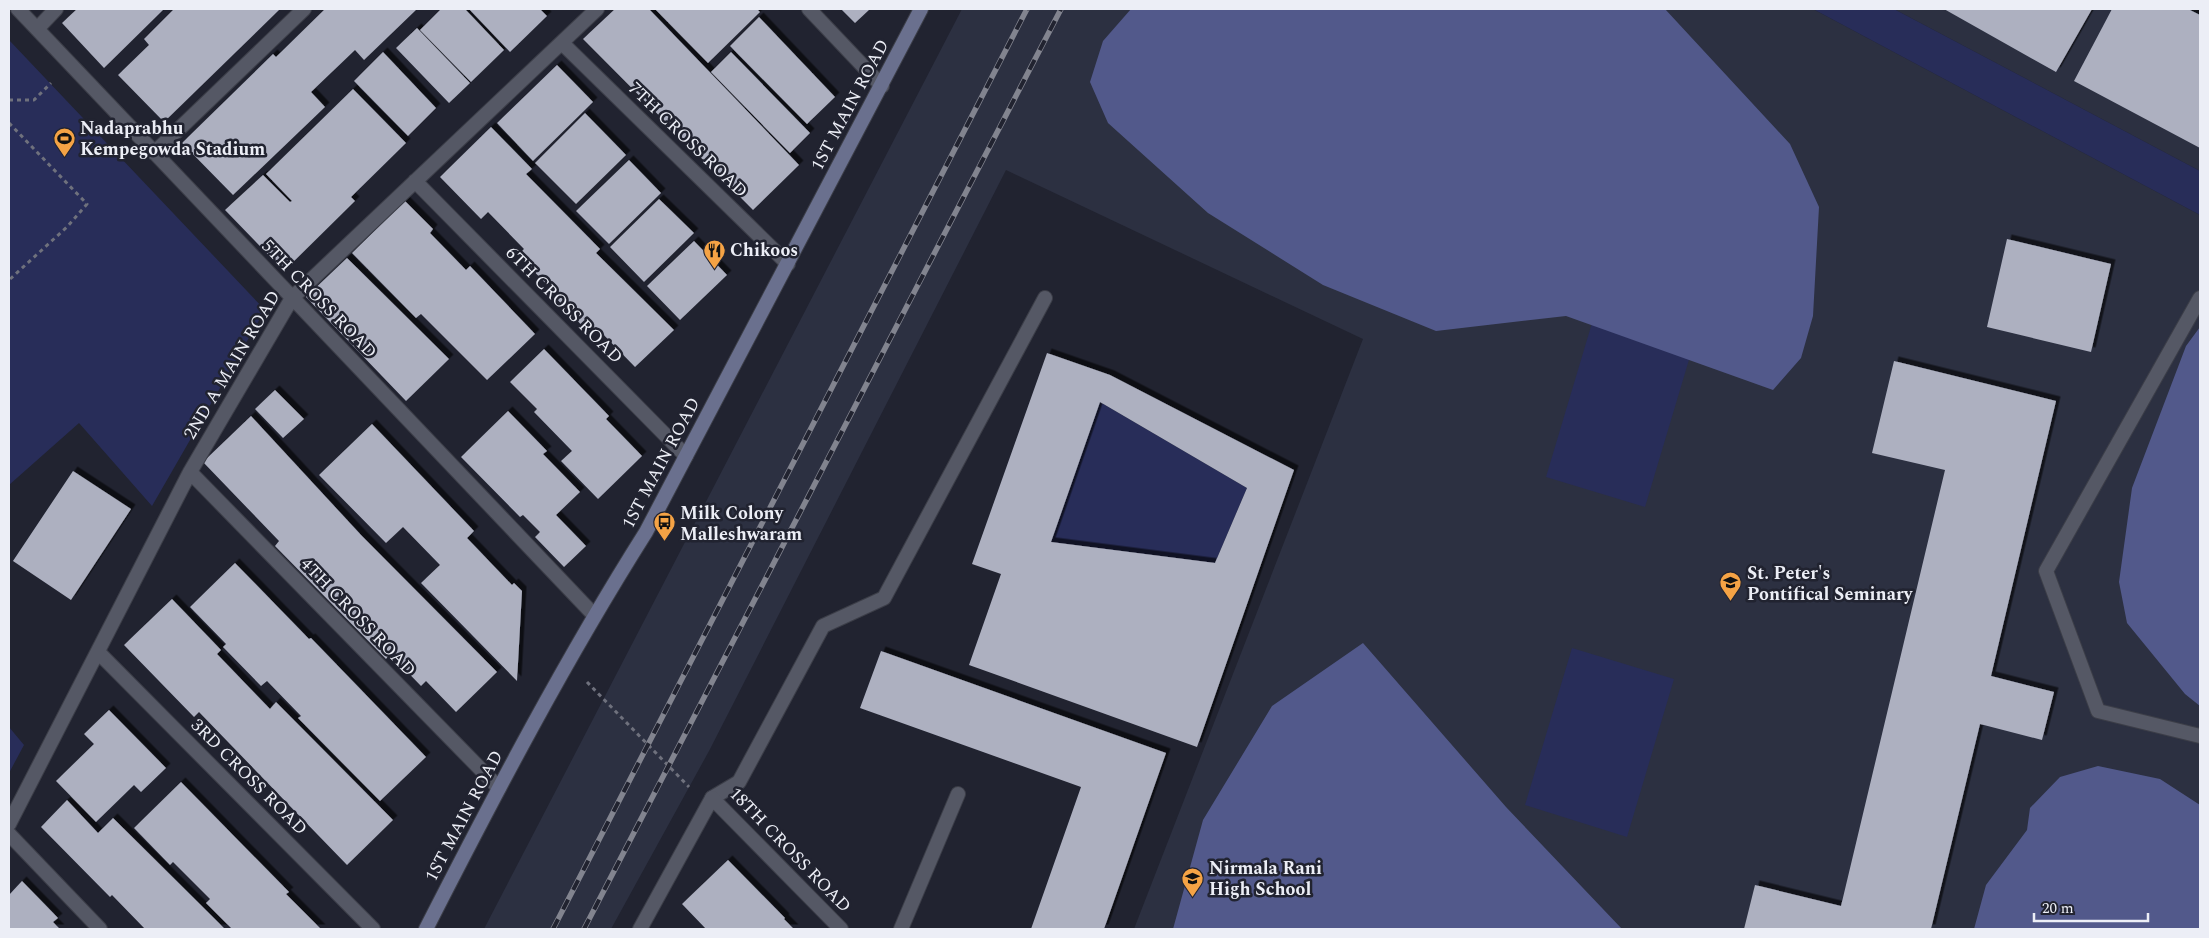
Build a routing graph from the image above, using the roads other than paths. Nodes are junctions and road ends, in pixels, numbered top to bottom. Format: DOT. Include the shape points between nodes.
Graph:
graph roads {
  1 [pos="18,9"];
  2 [pos="56,9"];
  3 [pos="304,9"];
  4 [pos="597,9"];
  5 [pos="809,9"];
  6 [pos="921,9"];
  7 [pos="37,29"];
  8 [pos="562,43"];
  9 [pos="882,86"];
  10 [pos="154,153"];
  11 [pos="415,181"];
  12 [pos="788,264"];
  13 [pos="292,298"];
  14 [pos="1045,298"];
  15 [pos="2200,298"];
  16 [pos="686,456"];
  17 [pos="190,472"];
  18 [pos="594,615"];
  19 [pos="98,652"];
  20 [pos="2200,736"];
  21 [pos="499,788"];
  22 [pos="958,794"];
  23 [pos="710,803"];
  24 [pos="9,824"];
  25 [pos="9,834"];
  26 [pos="100,929"];
  27 [pos="373,929"];
  28 [pos="426,929"];
  29 [pos="640,929"];
  30 [pos="841,929"];
  31 [pos="901,929"];
  1 -- 7 [label="street, 5TH CROSS ROAD"];
  2 -- 7 [label="street"];
  3 -- 10 [label="street"];
  4 -- 8 [label="street, 2ND A MAIN ROAD"];
  5 -- 9 [label="street"];
  6 -- 9 [label="main road, 1ST MAIN ROAD"];
  7 -- 10 [label="street, 5TH CROSS ROAD"];
  8 -- 11 [label="street, 2ND A MAIN ROAD"];
  8 -- 12 [label="street, 7TH CROSS ROAD"];
  9 -- 12 [label="main road, 1ST MAIN ROAD"];
  10 -- 13 [label="street, 5TH CROSS ROAD"];
  11 -- 13 [label="street, 2ND A MAIN ROAD"];
  11 -- 16 [label="street, 6TH CROSS ROAD"];
  12 -- 16 [label="main road, 1ST MAIN ROAD"];
  13 -- 17 [label="street, 2ND A MAIN ROAD"];
  13 -- 18 [label="street, 5TH CROSS ROAD"];
  14 -- 23 [label="street" via="884,598 823,626 739,782"];
  15 -- 20 [label="street" via="2046,571 2098,712"];
  16 -- 18 [label="main road, 1ST MAIN ROAD" via="646,532"];
  17 -- 19 [label="street, 2ND A MAIN ROAD"];
  17 -- 21 [label="street, 4TH CROSS ROAD"];
  18 -- 21 [label="main road, 1ST MAIN ROAD"];
  19 -- 24 [label="street, 2ND A MAIN ROAD"];
  19 -- 27 [label="street, 3RD CROSS ROAD"];
  21 -- 28 [label="main road, 1ST MAIN ROAD"];
  22 -- 31 [label="street"];
  23 -- 29 [label="street"];
  23 -- 30 [label="street, 18TH CROSS ROAD"];
  25 -- 26 [label="street"];
}
